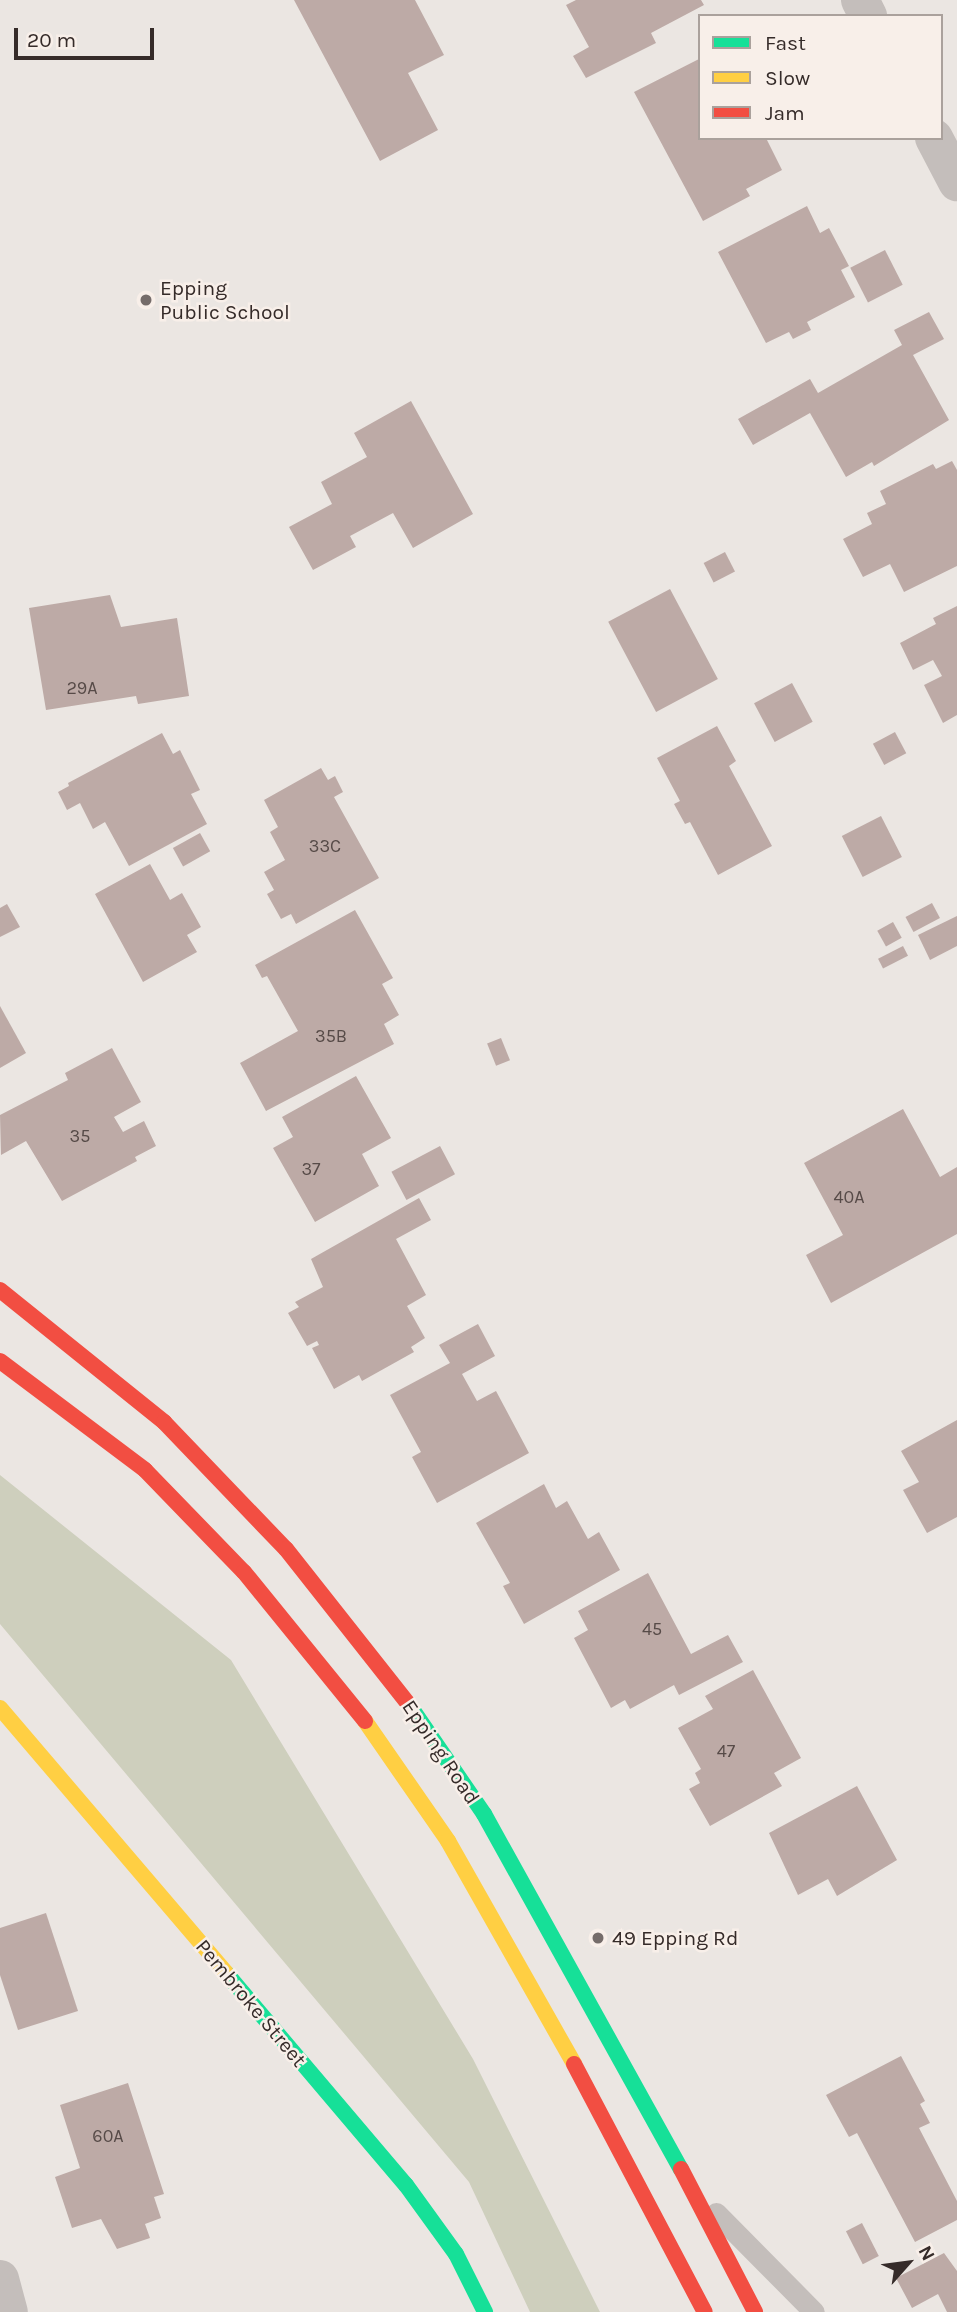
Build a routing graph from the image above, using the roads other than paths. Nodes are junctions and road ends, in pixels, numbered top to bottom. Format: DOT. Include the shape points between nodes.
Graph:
graph roads {
  1 [pos="934,140"];
  2 [pos="957,182"];
  3 [pos="0,1290"];
  4 [pos="0,1361"];
  5 [pos="0,1708"];
  6 [pos="687,2184"];
  7 [pos="0,2279"];
  8 [pos="9,2312"];
  9 [pos="485,2312"];
  10 [pos="705,2312"];
  11 [pos="755,2312"];
  12 [pos="814,2312"];
  1 -- 2 [label="street"];
  3 -- 6 [label="main road, Epping Road" via="164,1422 286,1549 385,1670 484,1814 634,2079"];
  4 -- 10 [label="main road, Epping Road" via="145,1470 300,1635 389,1752 448,1841 559,2035"];
  5 -- 9 [label="main road, Pembroke Street" via="406,2185 456,2254"];
  6 -- 11 [label="main road, Epping Road"];
  6 -- 12 [label="lane"];
  7 -- 8 [label="street"];
}
